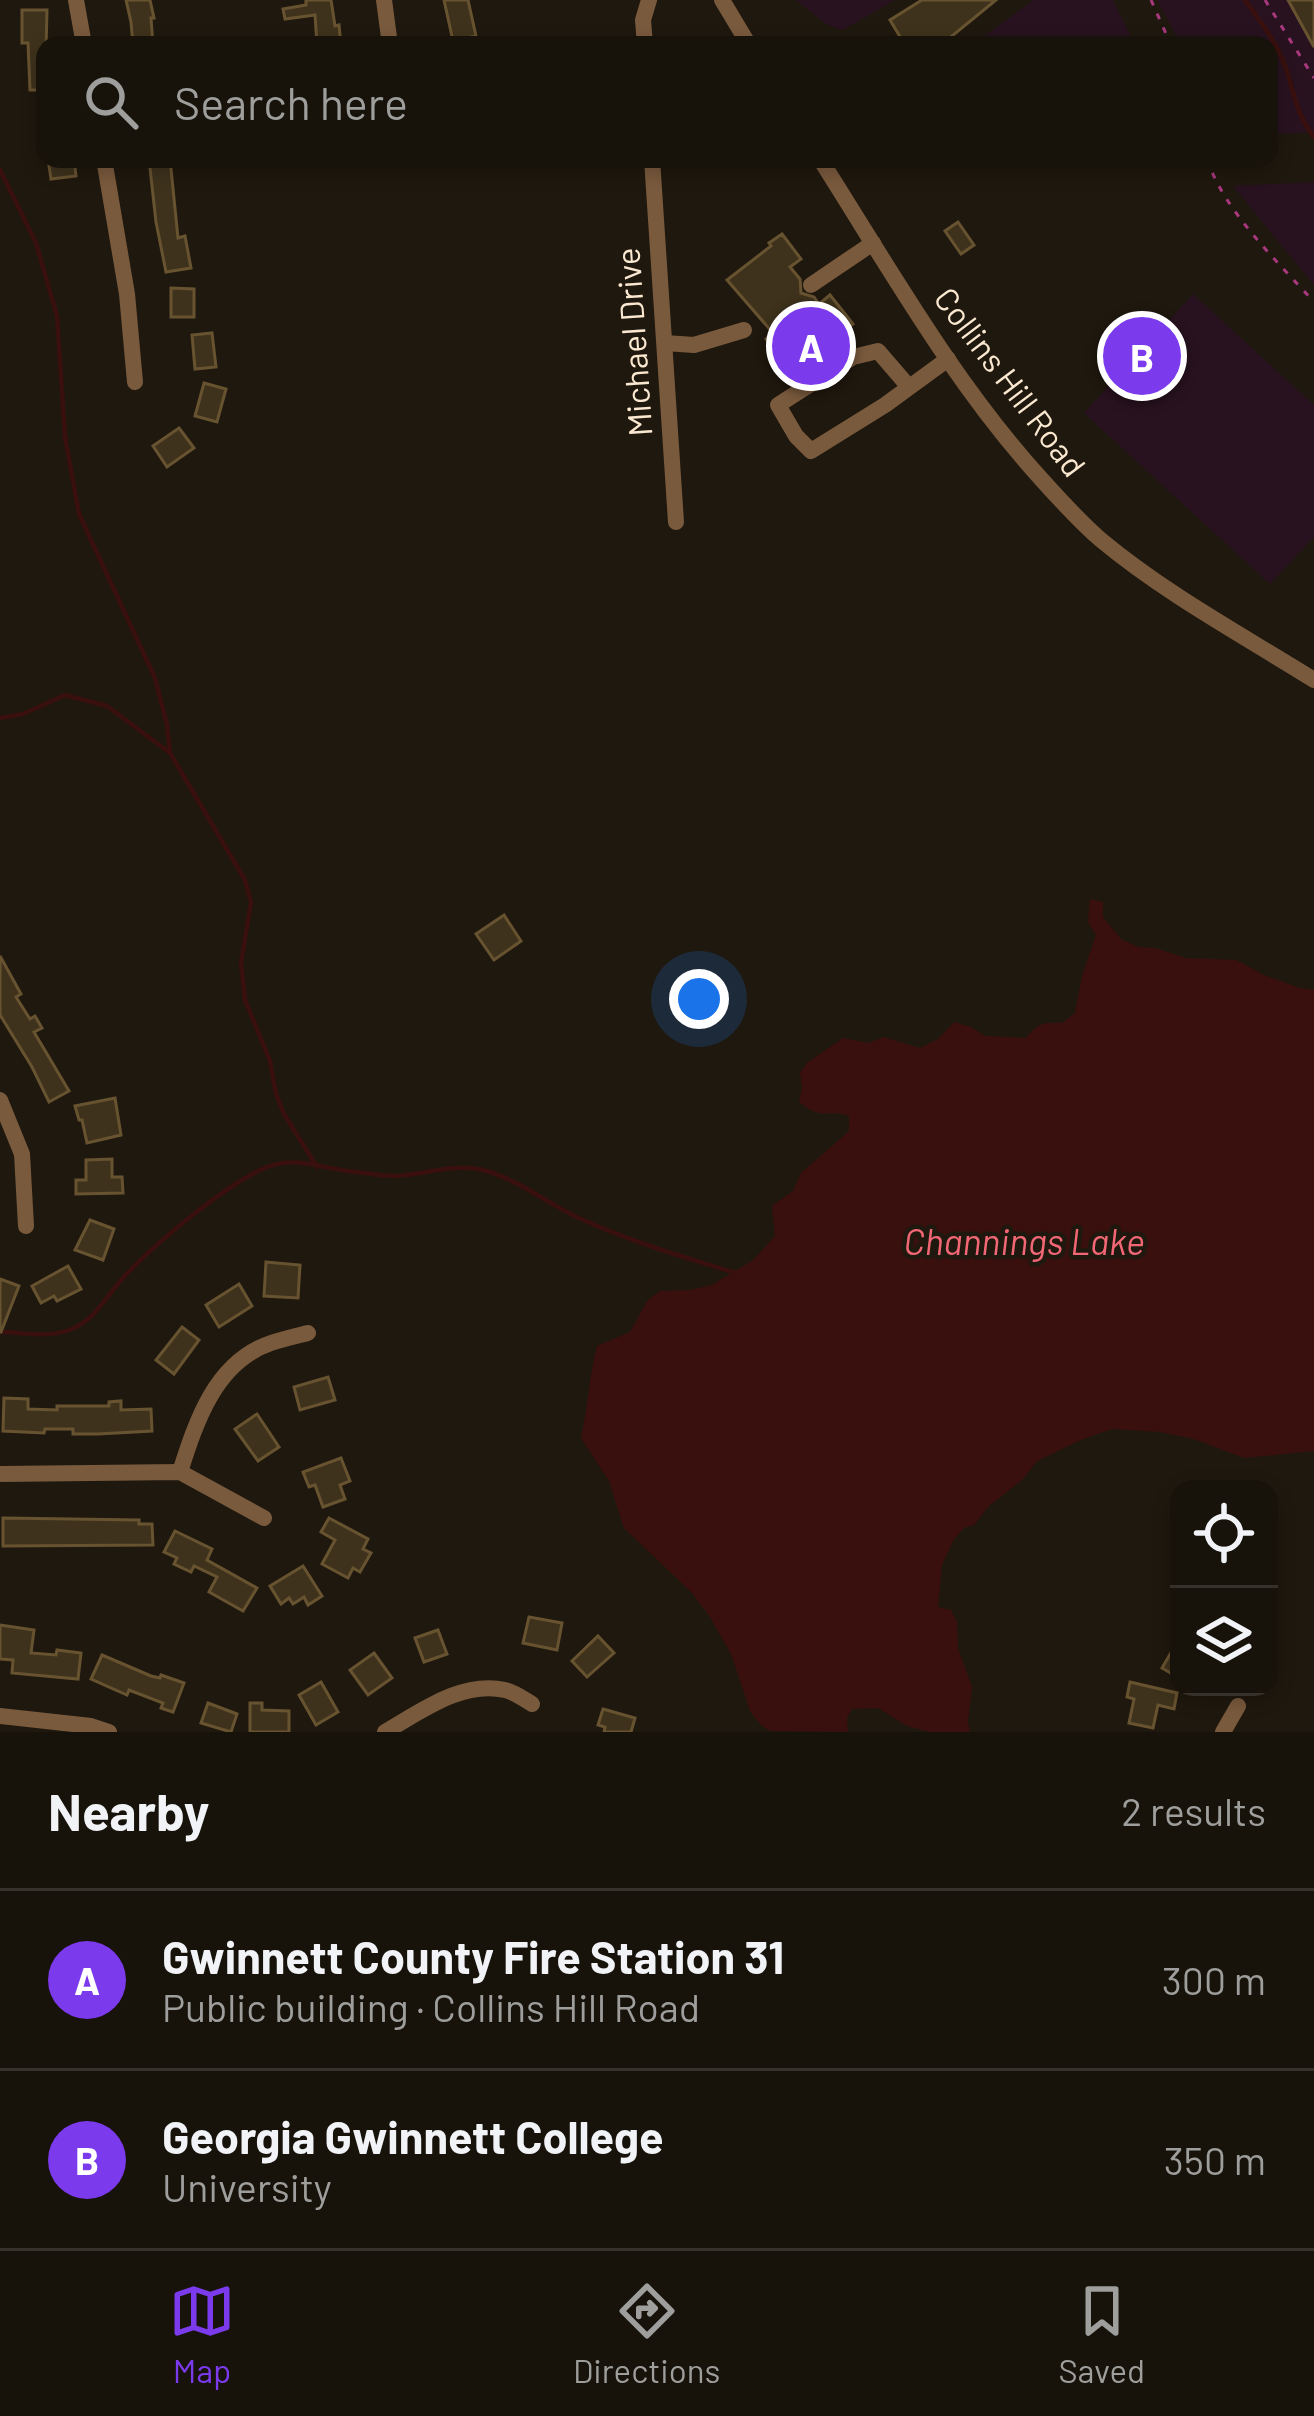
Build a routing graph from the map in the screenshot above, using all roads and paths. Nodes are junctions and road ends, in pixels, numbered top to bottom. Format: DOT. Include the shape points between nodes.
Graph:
graph roads {
  1 [pos="76,0"];
  2 [pos="384,0"];
  3 [pos="649,0"];
  4 [pos="722,0"];
  5 [pos="1151,0"];
  6 [pos="1265,0"];
  7 [pos="82,36"];
  8 [pos="389,36"];
  9 [pos="644,36"];
  10 [pos="744,36"];
  11 [pos="1167,36"];
  12 [pos="1314,78"];
  13 [pos="106,168"];
  14 [pos="653,168"];
  15 [pos="826,168"];
  16 [pos="1210,168"];
  17 [pos="873,243"];
  18 [pos="812,285"];
  19 [pos="1314,302"];
  20 [pos="744,330"];
  21 [pos="664,344"];
  22 [pos="948,359"];
  23 [pos="135,382"];
  24 [pos="909,387"];
  25 [pos="676,522"];
  26 [pos="1314,680"];
  27 [pos="0,1100"];
  28 [pos="26,1226"];
  29 [pos="308,1334"];
  30 [pos="180,1472"];
  31 [pos="0,1474"];
  32 [pos="264,1518"];
  33 [pos="532,1703"];
  34 [pos="1238,1706"];
  35 [pos="0,1716"];
  36 [pos="109,1732"];
  37 [pos="385,1732"];
  38 [pos="1223,1732"];
  1 -- 7 [label="street"];
  2 -- 8 [label="street"];
  3 -- 9 [label="street"];
  4 -- 10 [label="street"];
  5 -- 11 [label="path"];
  6 -- 12 [label="path"];
  13 -- 23 [label="street"];
  14 -- 21 [label="street, Michael Drive"];
  15 -- 17 [label="street, Collins Hill Road"];
  16 -- 19 [label="path"];
  17 -- 18 [label="street"];
  17 -- 22 [label="street, Collins Hill Road"];
  20 -- 21 [label="street" via="694,345"];
  21 -- 25 [label="street, Michael Drive"];
  22 -- 24 [label="street"];
  22 -- 26 [label="street, Collins Hill Road" via="1012,446 1100,539"];
  24 -- 24 [label="street" via="812,451 778,405 853,357 878,351"];
  27 -- 28 [label="street" via="22,1154"];
  29 -- 30 [label="street" via="266,1344 232,1366 196,1421"];
  30 -- 31 [label="street"];
  30 -- 32 [label="street"];
  33 -- 37 [label="street" via="479,1688"];
  34 -- 38 [label="street"];
  35 -- 36 [label="street"];
}
